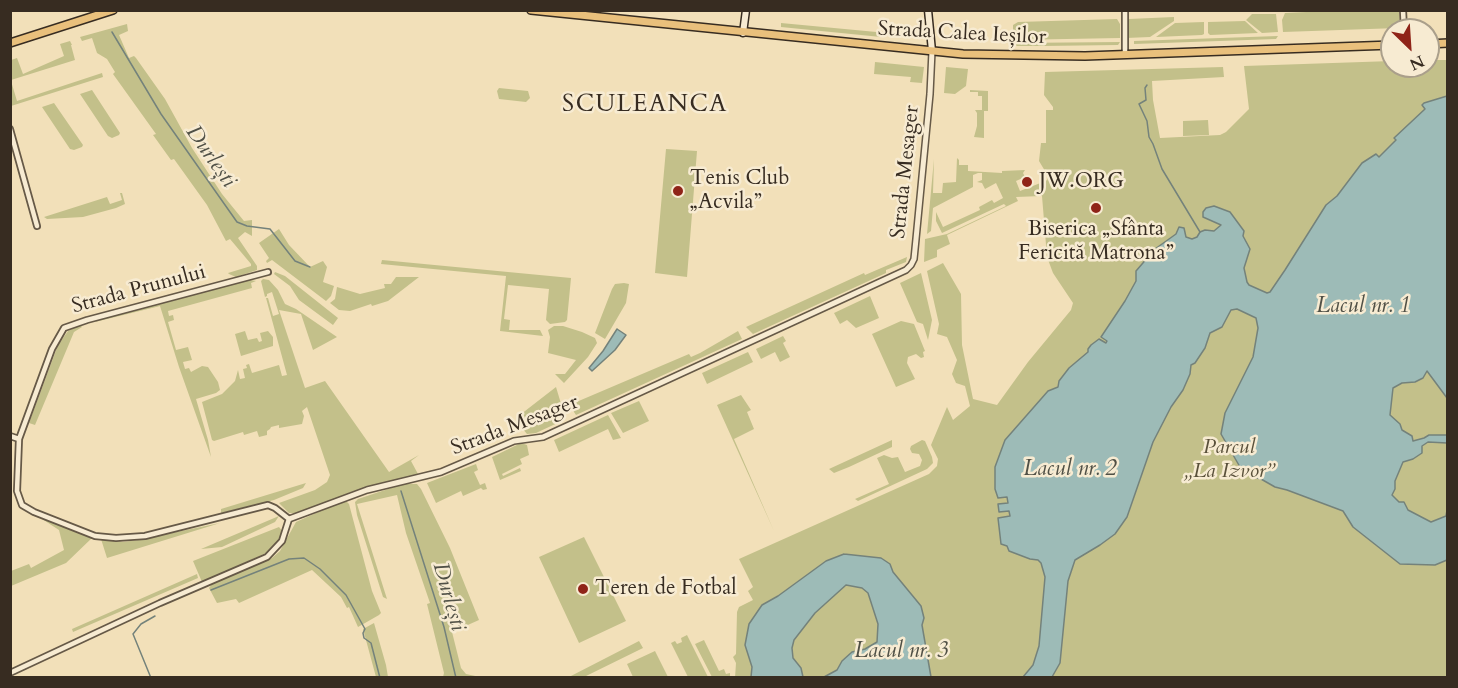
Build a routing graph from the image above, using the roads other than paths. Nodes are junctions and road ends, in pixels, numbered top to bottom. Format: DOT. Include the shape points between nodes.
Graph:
graph roads {
  1 [pos="113,10"];
  2 [pos="531,10"];
  3 [pos="746,10"];
  4 [pos="928,10"];
  5 [pos="1125,10"];
  6 [pos="743,33"];
  7 [pos="10,43"];
  8 [pos="1380,45"];
  9 [pos="932,51"];
  10 [pos="1125,54"];
  11 [pos="10,129"];
  12 [pos="37,226"];
  13 [pos="268,272"];
  14 [pos="10,436"];
  15 [pos="19,439"];
  16 [pos="289,519"];
  17 [pos="10,674"];
  1 -- 7 [label="main road"];
  2 -- 6 [label="main road, Strada Calea Ieșilor"];
  3 -- 6 [label="main road"];
  4 -- 9 [label="main road"];
  5 -- 10 [label="street"];
  6 -- 9 [label="main road, Strada Calea Ieșilor"];
  8 -- 10 [label="main road, Strada Calea Ieșilor"];
  9 -- 10 [label="main road, Strada Calea Ieșilor" via="1034,56"];
  9 -- 16 [label="street, Strada Mesager" via="914,259 906,270 543,437 514,441 441,472 375,488"];
  11 -- 12 [label="street"];
  13 -- 15 [label="street, Strada Prunului" via="64,328 52,349"];
  14 -- 15 [label="street"];
  15 -- 16 [label="street" via="17,491 22,505 95,536 145,536 268,505"];
  16 -- 17 [label="street" via="282,541 267,557"];
}
